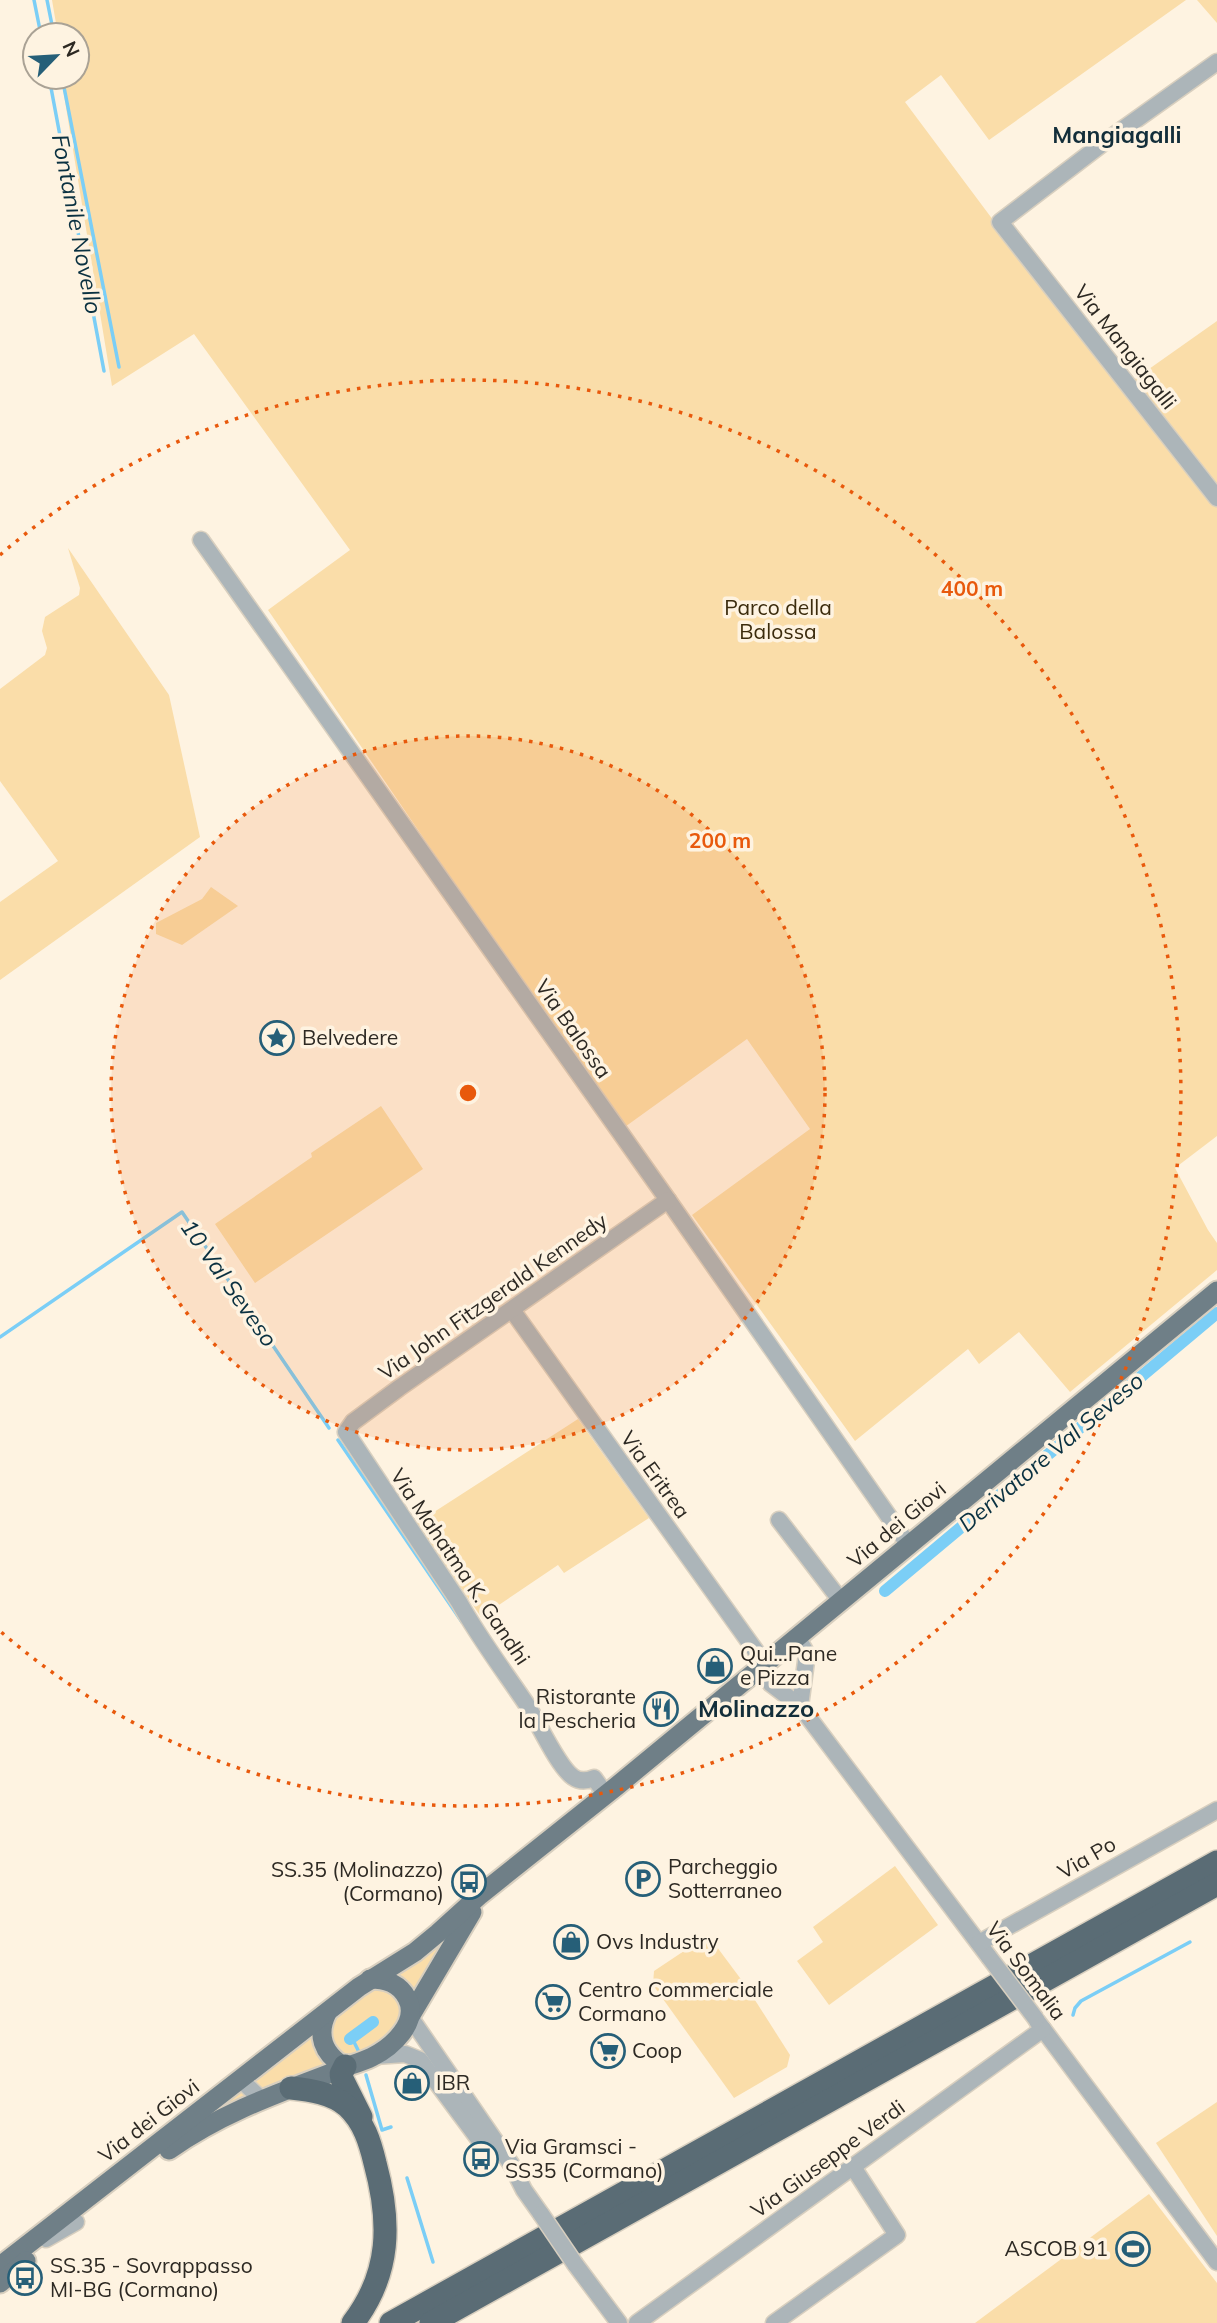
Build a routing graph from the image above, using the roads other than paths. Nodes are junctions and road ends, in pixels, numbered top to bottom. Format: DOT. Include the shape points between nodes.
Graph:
graph roads {
  1 [pos="1217,62"];
  2 [pos="1217,498"];
  3 [pos="201,540"];
  4 [pos="668,1200"];
  5 [pos="1217,1290"];
  6 [pos="512,1310"];
  7 [pos="346,1432"];
  8 [pos="779,1520"];
  9 [pos="908,1544"];
  10 [pos="841,1601"];
  11 [pos="797,1637"];
  12 [pos="762,1666"];
  13 [pos="800,1706"];
  14 [pos="606,1795"];
  15 [pos="1217,1810"];
  16 [pos="1217,1862"];
  17 [pos="505,1875"];
  18 [pos="1217,1884"];
  19 [pos="984,1950"];
  20 [pos="370,1979"];
  21 [pos="425,1994"];
  22 [pos="327,2013"];
  23 [pos="411,2016"];
  24 [pos="1039,2024"];
  25 [pos="428,2043"];
  26 [pos="375,2056"];
  27 [pos="344,2066"];
  28 [pos="240,2079"];
  29 [pos="291,2088"];
  30 [pos="262,2100"];
  31 [pos="367,2130"];
  32 [pos="853,2167"];
  33 [pos="524,2190"];
  34 [pos="76,2222"];
  35 [pos="1217,2262"];
  36 [pos="0,2266"];
  37 [pos="0,2274"];
  38 [pos="0,2283"];
  39 [pos="353,2323"];
  40 [pos="391,2323"];
  41 [pos="431,2323"];
  42 [pos="619,2323"];
  43 [pos="637,2323"];
  44 [pos="774,2323"];
  1 -- 2 [label="street, Via Mangiagalli" via="1000,222"];
  3 -- 4 [label="street, Via Balossa"];
  4 -- 6 [label="street, Via John Fitzgerald Kennedy"];
  4 -- 9 [label="street, Via Balossa"];
  5 -- 9 [label="main road, Via dei Giovi"];
  6 -- 7 [label="street, Via John Fitzgerald Kennedy" via="353,1422"];
  6 -- 12 [label="street, Via Eritrea"];
  7 -- 14 [label="street, Via Mahatma K. Gandhi" via="570,1775 581,1781 594,1778"];
  8 -- 10 [label="street"];
  9 -- 10 [label="main road, Via dei Giovi"];
  10 -- 11 [label="main road, Via dei Giovi"];
  11 -- 12 [label="main road, Via dei Giovi"];
  11 -- 13 [label="street" via="807,1654"];
  12 -- 13 [label="street, Via Somalia" via="771,1684"];
  12 -- 14 [label="main road, Via dei Giovi"];
  13 -- 19 [label="street, Via Somalia"];
  14 -- 17 [label="main road, Via dei Giovi"];
  15 -- 19 [label="street, Via Po"];
  16 -- 40 [label="highway"];
  17 -- 20 [label="main road, Via dei Giovi" via="415,1952"];
  17 -- 21 [label="main road, Via dei Giovi" via="468,1916"];
  18 -- 41 [label="highway"];
  19 -- 24 [label="street, Via Somalia, bridge"];
  20 -- 22 [label="main road"];
  20 -- 23 [label="main road" via="397,1986 408,1999"];
  21 -- 23 [label="main road, Via dei Giovi"];
  21 -- 25 [label="street" via="422,2016"];
  22 -- 27 [label="main road" via="322,2023 323,2043 327,2053"];
  22 -- 28 [label="main road, Via dei Giovi"];
  23 -- 25 [label="street"];
  23 -- 26 [label="main road"];
  24 -- 32 [label="street, Via Giuseppe Verdi"];
  24 -- 35 [label="street, Via Somalia"];
  25 -- 33 [label="street"];
  26 -- 27 [label="main road"];
  26 -- 33 [label="street" via="398,2053 420,2060 502,2171"];
  27 -- 29 [label="main road, Via dei Giovi"];
  27 -- 31 [label="highway" via="342,2079"];
  28 -- 30 [label="street"];
  28 -- 36 [label="main road, Via dei Giovi"];
  29 -- 30 [label="main road, Via dei Giovi"];
  29 -- 31 [label="highway" via="331,2097 346,2106"];
  30 -- 34 [label="main road, Via dei Giovi" via="194,2132"];
  31 -- 39 [label="highway" via="383,2193 386,2243 373,2291"];
  32 -- 43 [label="street, Via Giuseppe Verdi"];
  32 -- 44 [label="street" via="897,2235"];
  33 -- 42 [label="street, bridge"];
  34 -- 37 [label="street"];
  34 -- 38 [label="main road, Via dei Giovi"];
}
